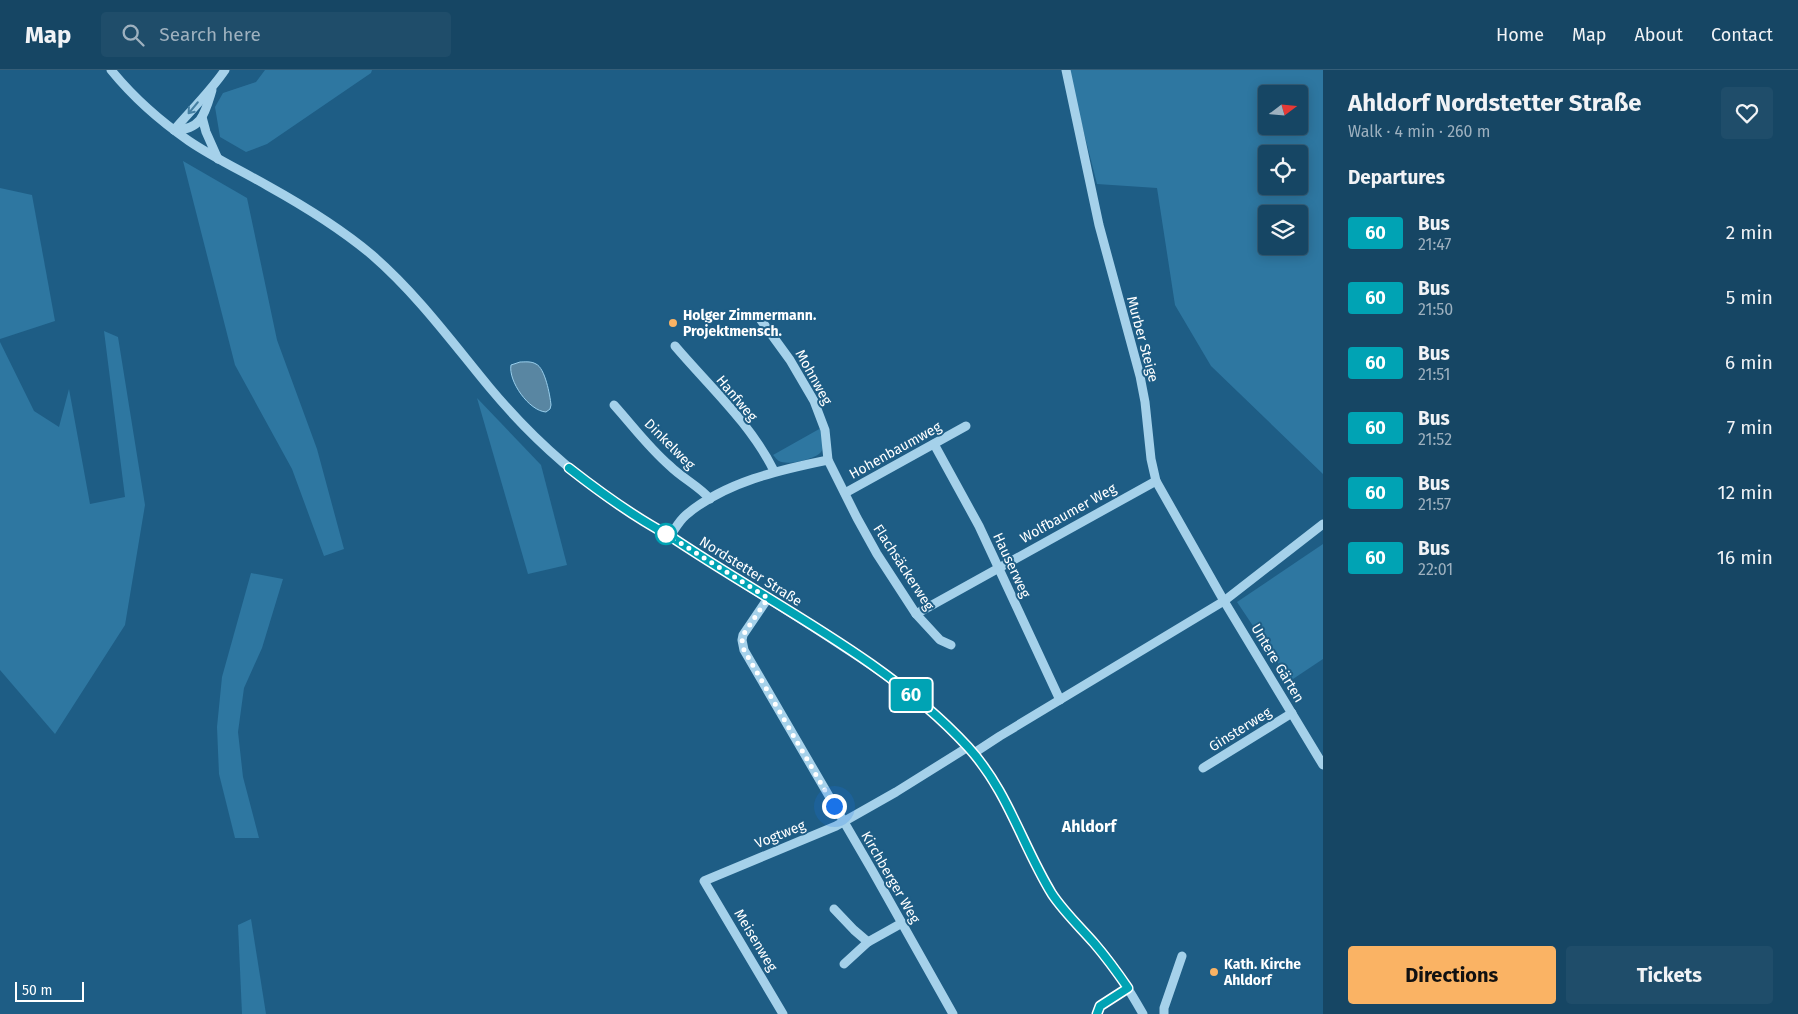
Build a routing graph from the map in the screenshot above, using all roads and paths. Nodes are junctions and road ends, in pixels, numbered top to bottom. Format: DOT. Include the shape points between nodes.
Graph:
graph roads {
  1 [pos="111,70"];
  2 [pos="225,70"];
  3 [pos="1066,70"];
  4 [pos="213,87"];
  5 [pos="202,118"];
  6 [pos="174,130"];
  7 [pos="218,159"];
  8 [pos="758,316"];
  9 [pos="675,346"];
  10 [pos="614,404"];
  11 [pos="966,426"];
  12 [pos="934,444"];
  13 [pos="828,460"];
  14 [pos="774,471"];
  15 [pos="1156,481"];
  16 [pos="845,493"];
  17 [pos="710,499"];
  18 [pos="1323,524"];
  19 [pos="670,536"];
  20 [pos="998,568"];
  21 [pos="768,598"];
  22 [pos="1224,602"];
  23 [pos="916,614"];
  24 [pos="951,645"];
  25 [pos="1060,700"];
  26 [pos="1292,713"];
  27 [pos="971,750"];
  28 [pos="1323,765"];
  29 [pos="1203,768"];
  30 [pos="844,822"];
  31 [pos="704,881"];
  32 [pos="834,909"];
  33 [pos="902,924"];
  34 [pos="868,942"];
  35 [pos="1182,956"];
  36 [pos="844,964"];
  37 [pos="1128,988"];
  38 [pos="783,1014"];
  39 [pos="953,1014"];
  40 [pos="1097,1014"];
  41 [pos="1143,1014"];
  42 [pos="1164,1014"];
  1 -- 6 [label="street, Nordstetter Straße" via="134,96"];
  2 -- 4 [label="street"];
  3 -- 15 [label="street, Murber Steige" via="1098,226 1140,376"];
  4 -- 5 [label="street"];
  4 -- 6 [label="street, one-way"];
  5 -- 6 [label="street" via="186,130"];
  5 -- 7 [label="street"];
  6 -- 7 [label="street, Nordstetter Straße"];
  7 -- 19 [label="street, Nordstetter Straße" via="305,207 377,259 422,305 505,405 543,445 623,508"];
  8 -- 13 [label="street, Mohnweg" via="790,360 814,401 825,430"];
  9 -- 14 [label="street, Hanfweg" via="744,427"];
  10 -- 17 [label="street, Dinkelweg" via="659,456"];
  11 -- 12 [label="street, Hohenbaumweg"];
  12 -- 16 [label="street, Hohenbaumweg"];
  12 -- 20 [label="street, Hauserweg"];
  13 -- 14 [label="street, Hohenbaumweg"];
  13 -- 16 [label="street, Hohenbaumweg"];
  14 -- 17 [label="street, Hohenbaumweg"];
  15 -- 20 [label="street, Wolfbaumer Weg"];
  15 -- 22 [label="street, Murber Steige"];
  16 -- 23 [label="street, Flachsäckerweg" via="877,554"];
  17 -- 19 [label="street, Hohenbaumweg" via="685,516"];
  18 -- 22 [label="street"];
  19 -- 21 [label="street, Nordstetter Straße"];
  20 -- 23 [label="street, Wolfbaumer Weg"];
  20 -- 25 [label="street, Hauserweg"];
  21 -- 27 [label="street, Nordstetter Straße" via="889,678"];
  21 -- 30 [label="street, Kirchberger Weg" via="743,635 744,650"];
  22 -- 25 [label="street"];
  22 -- 26 [label="street, Untere Gärten"];
  23 -- 24 [label="street, Flachsäckerweg" via="940,640"];
  25 -- 27 [label="street"];
  26 -- 28 [label="street, Untere Gärten"];
  26 -- 29 [label="street, Ginsterweg"];
  27 -- 30 [label="street, Vogtweg"];
  27 -- 37 [label="street, Nordstetter Straße" via="1002,794 1053,894"];
  30 -- 31 [label="street, Vogtweg"];
  30 -- 33 [label="street, Kirchberger Weg"];
  31 -- 38 [label="street, Meisenweg"];
  32 -- 34 [label="street"];
  33 -- 34 [label="street"];
  33 -- 39 [label="street, Kirchberger Weg"];
  34 -- 36 [label="street"];
  35 -- 42 [label="street"];
  37 -- 40 [label="street" via="1100,1006"];
  37 -- 41 [label="street, Nordstetter Straße"];
}
